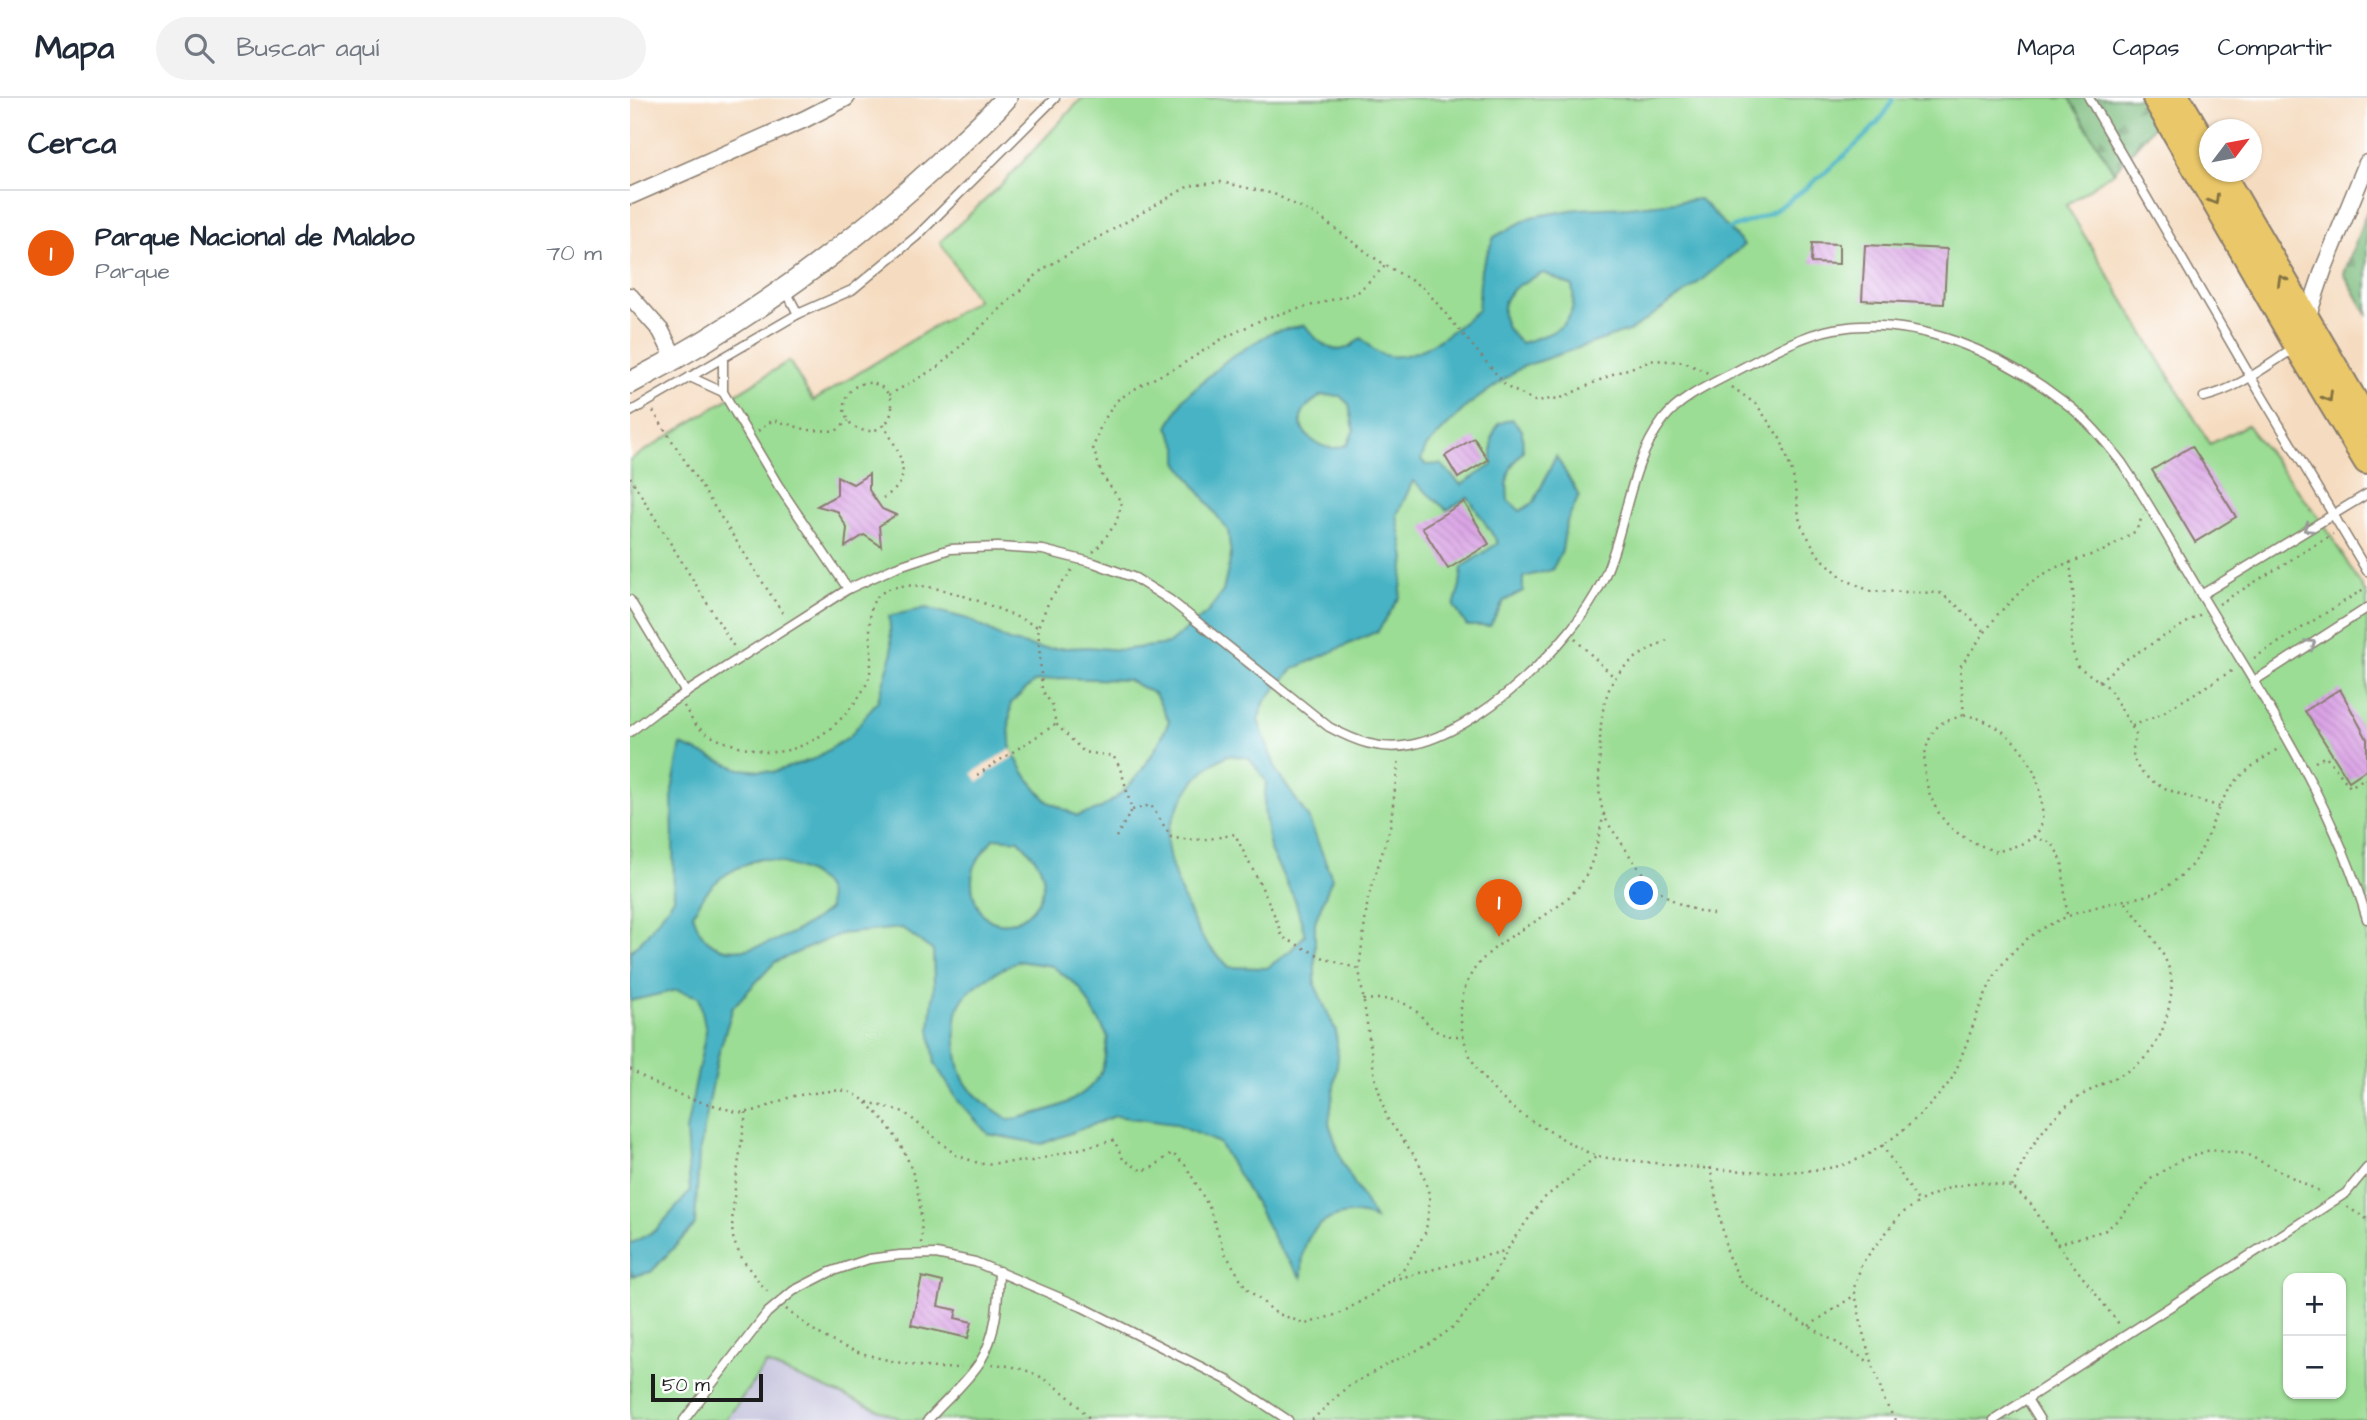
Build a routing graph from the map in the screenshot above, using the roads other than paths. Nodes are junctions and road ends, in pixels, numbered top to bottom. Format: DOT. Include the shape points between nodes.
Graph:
graph roads {
  1 [pos="846,98"];
  2 [pos="1006,98"];
  3 [pos="1055,98"];
  4 [pos="2089,98"];
  5 [pos="2156,98"];
  6 [pos="2177,98"];
  7 [pos="2199,135"];
  8 [pos="2367,163"];
  9 [pos="2225,182"];
  10 [pos="630,196"];
  11 [pos="785,289"];
  12 [pos="630,296"];
  13 [pos="798,314"];
  14 [pos="2302,334"];
  15 [pos="723,358"];
  16 [pos="675,359"];
  17 [pos="2250,376"];
  18 [pos="690,377"];
  19 [pos="630,383"];
  20 [pos="723,392"];
  21 [pos="2204,397"];
  22 [pos="630,412"];
  23 [pos="2367,423"];
  24 [pos="2367,461"];
  25 [pos="2367,494"];
  26 [pos="2332,513"];
  27 [pos="2367,570"];
  28 [pos="848,589"];
  29 [pos="2201,595"];
  30 [pos="630,600"];
  31 [pos="2367,608"];
  32 [pos="2254,681"];
  33 [pos="686,692"];
  34 [pos="630,732"];
  35 [pos="2367,919"];
  36 [pos="2367,1168"];
  37 [pos="999,1271"];
  38 [pos="2027,1399"];
  39 [pos="684,1420"];
  40 [pos="928,1420"];
  41 [pos="1288,1420"];
  42 [pos="1994,1420"];
  43 [pos="2040,1420"];
  1 -- 10 [label="street"];
  2 -- 11 [label="street" via="902,197"];
  3 -- 13 [label="lane" via="917,236 852,290"];
  4 -- 17 [label="lane"];
  5 -- 14 [label="main road, one-way"];
  6 -- 7 [label="main road"];
  8 -- 14 [label="street"];
  14 -- 9 [label="main road, one-way"];
  11 -- 13 [label="lane"];
  11 -- 16 [label="street"];
  12 -- 16 [label="street" via="661,331"];
  13 -- 15 [label="lane"];
  14 -- 17 [label="lane"];
  14 -- 23 [label="main road"];
  14 -- 24 [label="main road, one-way"];
  15 -- 18 [label="lane"];
  15 -- 20 [label="lane"];
  16 -- 19 [label="street"];
  17 -- 21 [label="lane"];
  17 -- 26 [label="lane"];
  18 -- 20 [label="lane"];
  18 -- 22 [label="lane"];
  20 -- 28 [label="lane"];
  25 -- 26 [label="lane"];
  26 -- 27 [label="lane"];
  26 -- 29 [label="lane, one-way"];
  28 -- 29 [label="lane" via="896,566 950,550 1032,549 1081,559 1135,578 1170,600 1300,706 1357,742 1401,746 1435,738 1507,694 1547,657 1586,610 1613,557 1638,465 1665,417 1721,379 1787,345 1831,329 1860,326 1896,327 1971,348 2032,379 2066,403 2098,432 2122,463"];
  28 -- 33 [label="lane"];
  29 -- 32 [label="lane"];
  30 -- 33 [label="lane"];
  32 -- 31 [label="lane, one-way"];
  32 -- 35 [label="lane" via="2334,827"];
  33 -- 34 [label="lane"];
  36 -- 38 [label="lane" via="2336,1200"];
  37 -- 39 [label="lane" via="936,1254 869,1259 830,1272 793,1291 767,1313"];
  37 -- 40 [label="lane" via="998,1303 979,1363"];
  37 -- 41 [label="lane" via="1166,1347"];
  38 -- 42 [label="lane"];
  38 -- 43 [label="lane"];
}
